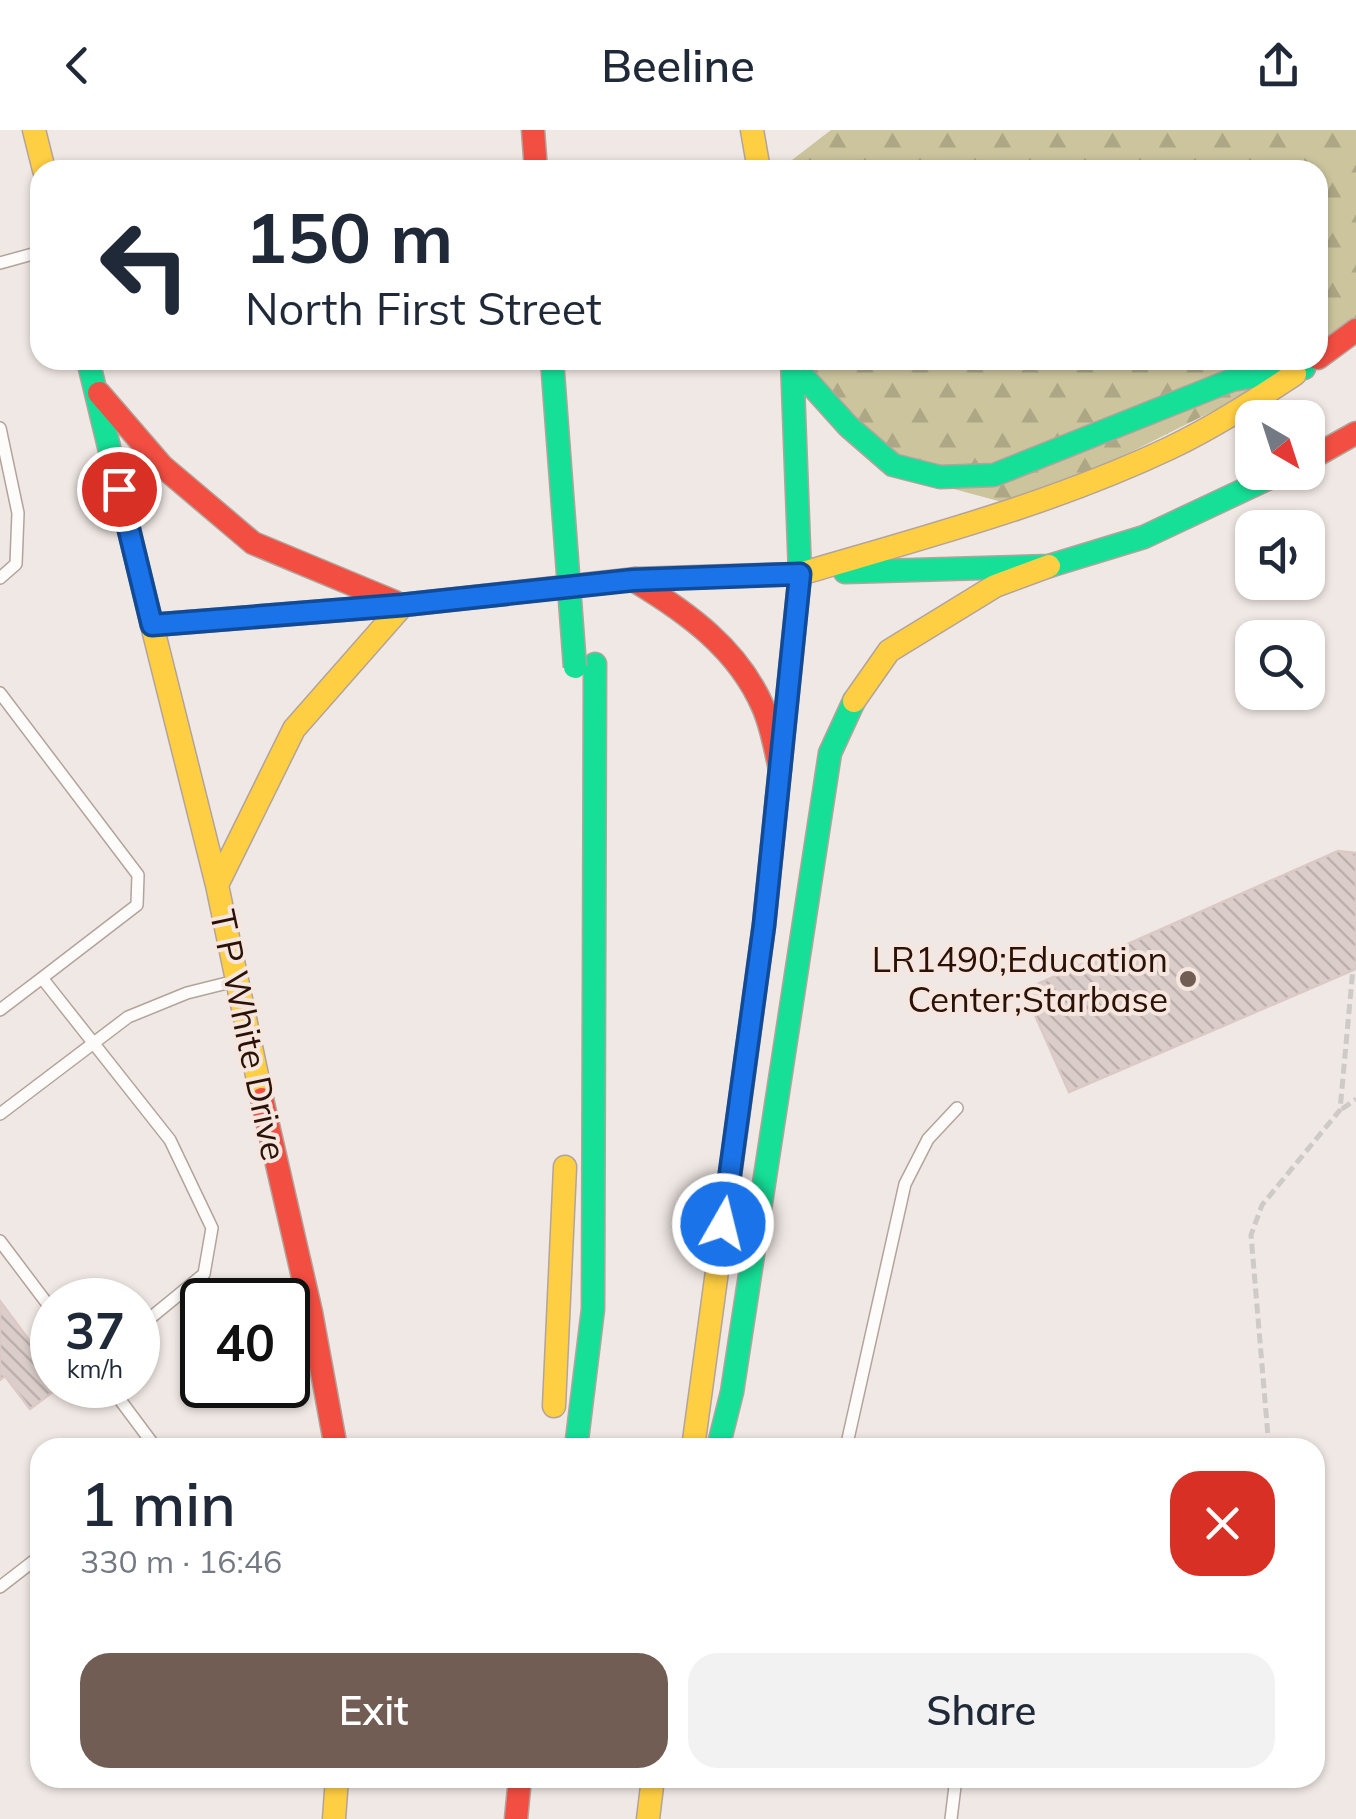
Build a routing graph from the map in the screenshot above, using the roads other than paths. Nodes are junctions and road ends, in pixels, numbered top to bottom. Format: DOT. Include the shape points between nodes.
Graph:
graph roads {
  1 [pos="34,130"];
  2 [pos="533,130"];
  3 [pos="752,130"];
  4 [pos="42,160"];
  5 [pos="535,160"];
  6 [pos="757,160"];
  7 [pos="30,255"];
  8 [pos="0,263"];
  9 [pos="1356,330"];
  10 [pos="1328,350"];
  11 [pos="90,370"];
  12 [pos="553,370"];
  13 [pos="570,370"];
  14 [pos="792,370"];
  15 [pos="799,370"];
  16 [pos="1276,370"];
  17 [pos="1300,370"];
  18 [pos="94,387"];
  19 [pos="0,429"];
  20 [pos="1356,432"];
  21 [pos="1325,450"];
  22 [pos="1243,490"];
  23 [pos="1050,566"];
  24 [pos="800,574"];
  25 [pos="0,578"];
  26 [pos="633,580"];
  27 [pos="402,605"];
  28 [pos="152,625"];
  29 [pos="585,666"];
  30 [pos="0,693"];
  31 [pos="780,769"];
  32 [pos="572,823"];
  33 [pos="218,885"];
  34 [pos="42,978"];
  35 [pos="235,981"];
  36 [pos="0,1010"];
  37 [pos="93,1044"];
  38 [pos="958,1108"];
  39 [pos="0,1114"];
  40 [pos="566,1136"];
  41 [pos="0,1241"];
  42 [pos="30,1281"];
  43 [pos="160,1310"];
  44 [pos="126,1408"];
  45 [pos="553,1428"];
  46 [pos="149,1438"];
  47 [pos="334,1438"];
  48 [pos="577,1438"];
  49 [pos="694,1438"];
  50 [pos="720,1438"];
  51 [pos="848,1438"];
  52 [pos="30,1564"];
  53 [pos="0,1587"];
  54 [pos="336,1788"];
  55 [pos="519,1788"];
  56 [pos="652,1788"];
  57 [pos="955,1788"];
  58 [pos="334,1819"];
  59 [pos="516,1819"];
  60 [pos="648,1819"];
  61 [pos="951,1819"];
  1 -- 4 [label="main road"];
  2 -- 5 [label="main road"];
  3 -- 6 [label="main road"];
  7 -- 8 [label="lane"];
  9 -- 10 [label="main road"];
  11 -- 18 [label="main road, T P White Drive"];
  12 -- 29 [label="main road, bridge"];
  13 -- 29 [label="main road"];
  14 -- 24 [label="main road"];
  15 -- 16 [label="main road" via="893,465 940,477 994,475 1232,380"];
  17 -- 24 [label="main road" via="1167,450 1020,507"];
  18 -- 27 [label="main road" via="162,466 252,544"];
  18 -- 28 [label="main road, T P White Drive"];
  19 -- 25 [label="lane" via="18,513 16,564"];
  20 -- 21 [label="main road"];
  22 -- 23 [label="main road" via="1144,536"];
  23 -- 24 [label="main road"];
  23 -- 50 [label="main road" via="995,586 889,651 847,711 830,753"];
  24 -- 26 [label="main road"];
  24 -- 31 [label="main road"];
  26 -- 27 [label="main road"];
  26 -- 31 [label="main road" via="717,636 762,704"];
  27 -- 28 [label="main road"];
  27 -- 33 [label="main road" via="294,729"];
  28 -- 33 [label="main road, T P White Drive"];
  29 -- 32 [label="main road"];
  29 -- 48 [label="main road" via="593,1309"];
  30 -- 34 [label="lane" via="138,875 137,904"];
  31 -- 49 [label="main road"];
  33 -- 35 [label="main road, T P White Drive"];
  34 -- 36 [label="lane"];
  34 -- 37 [label="lane"];
  35 -- 37 [label="lane" via="128,1017"];
  35 -- 47 [label="main road, T P White Drive"];
  37 -- 39 [label="lane"];
  37 -- 43 [label="lane" via="170,1140 212,1228 204,1274"];
  38 -- 51 [label="lane" via="928,1138 905,1184"];
  40 -- 45 [label="main road"];
  41 -- 42 [label="lane"];
  44 -- 46 [label="lane"];
  52 -- 53 [label="lane"];
  54 -- 58 [label="main road"];
  55 -- 59 [label="main road"];
  56 -- 60 [label="main road"];
  57 -- 61 [label="lane"];
}
